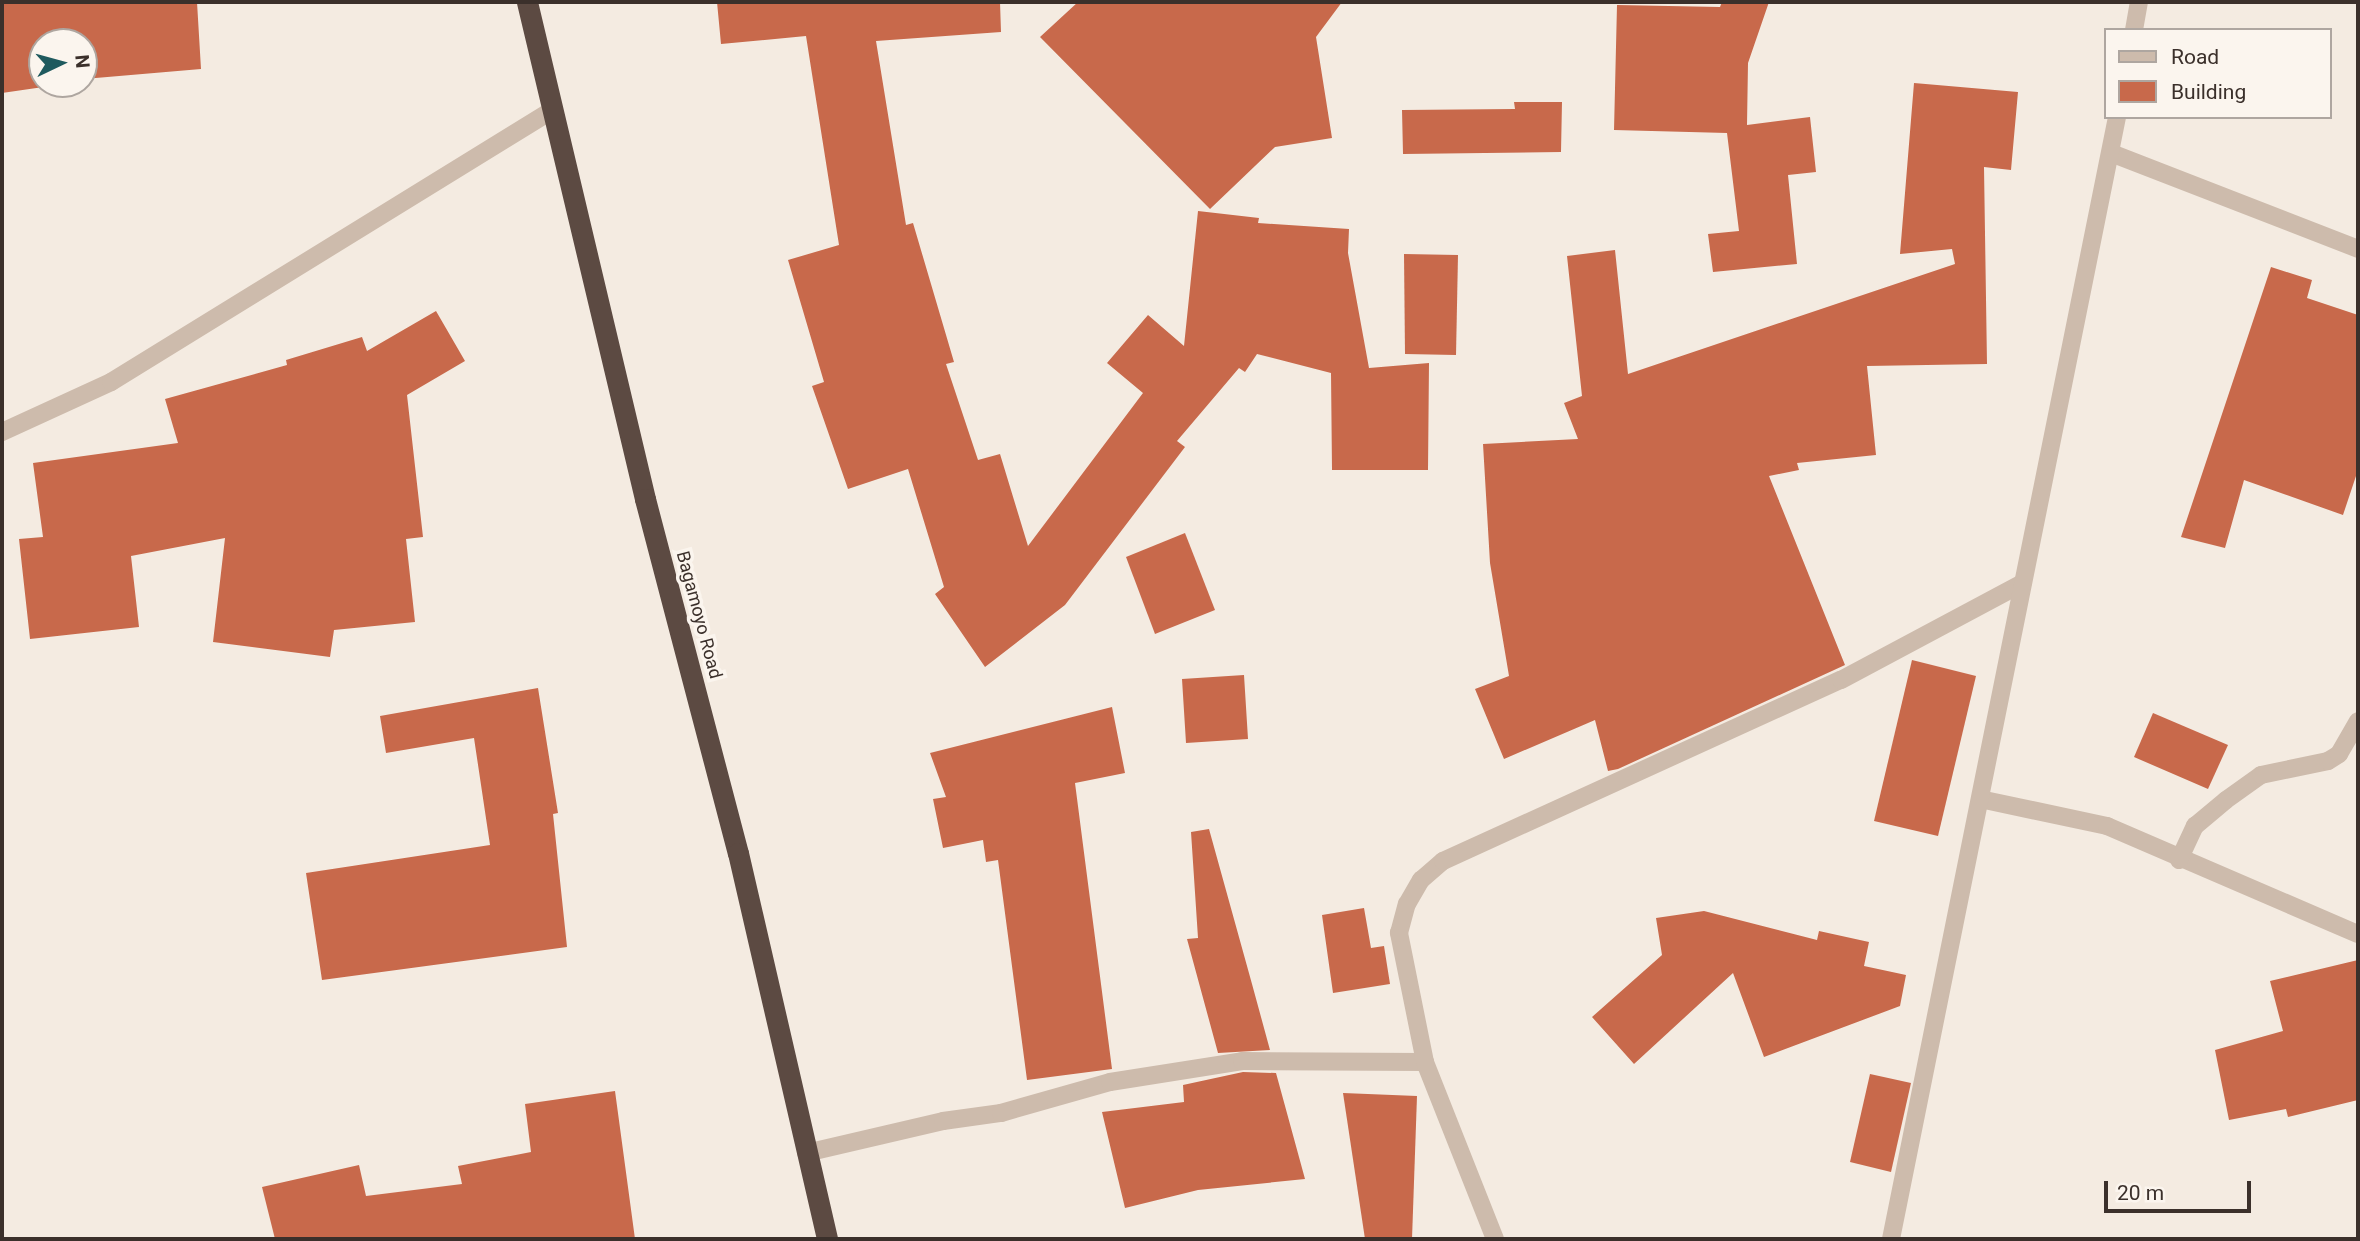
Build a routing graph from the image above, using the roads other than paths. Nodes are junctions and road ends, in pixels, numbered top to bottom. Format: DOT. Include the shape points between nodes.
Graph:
graph roads {
  1 [pos="527,2"];
  2 [pos="2139,2"];
  3 [pos="2134,28"];
  4 [pos="554,109"];
  5 [pos="2118,119"];
  6 [pos="2111,153"];
  7 [pos="2358,249"];
  8 [pos="2,432"];
  9 [pos="2023,583"];
  10 [pos="2358,721"];
  11 [pos="1980,799"];
  12 [pos="2179,860"];
  13 [pos="2358,934"];
  14 [pos="1425,1062"];
  15 [pos="806,1153"];
  16 [pos="827,1239"];
  17 [pos="1495,1239"];
  18 [pos="1891,1239"];
  1 -- 4 [label="highway, Bagamoyo Road"];
  2 -- 3 [label="street"];
  4 -- 8 [label="street" via="111,382"];
  4 -- 15 [label="highway, Bagamoyo Road" via="645,499 738,853"];
  5 -- 6 [label="street"];
  6 -- 7 [label="street"];
  6 -- 9 [label="street"];
  9 -- 11 [label="street"];
  9 -- 14 [label="street" via="1841,680 1443,861 1421,880 1407,904 1399,933"];
  10 -- 12 [label="street" via="2339,754 2328,761 2261,775 2226,800 2195,826"];
  11 -- 12 [label="street" via="2108,826"];
  11 -- 18 [label="street"];
  12 -- 13 [label="street"];
  14 -- 15 [label="street" via="1242,1061 1110,1082 1001,1113 943,1121"];
  14 -- 17 [label="street"];
  15 -- 16 [label="highway, Bagamoyo Road"];
}
